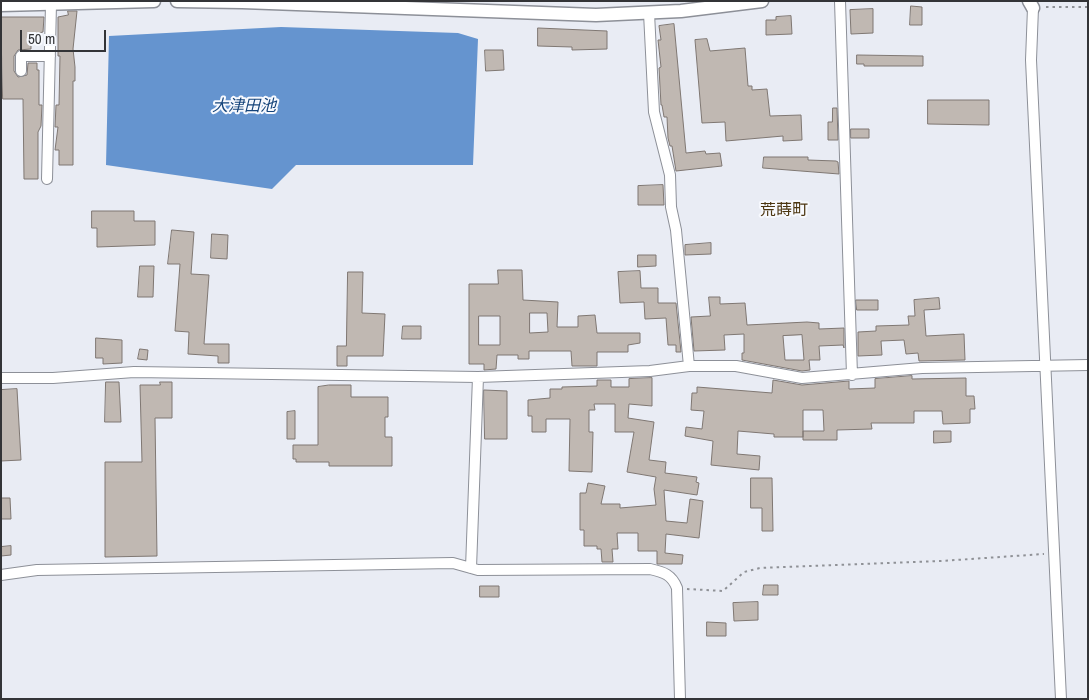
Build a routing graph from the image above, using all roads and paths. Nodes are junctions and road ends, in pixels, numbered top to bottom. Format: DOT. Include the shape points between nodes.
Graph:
graph roads {
  1 [pos="154,1"];
  2 [pos="177,1"];
  3 [pos="242,1"];
  4 [pos="762,1"];
  5 [pos="840,1"];
  6 [pos="48,3"];
  7 [pos="1031,4"];
  8 [pos="1,5"];
  9 [pos="1088,7"];
  10 [pos="649,13"];
  11 [pos="50,56"];
  12 [pos="21,71"];
  13 [pos="47,179"];
  14 [pos="1046,365"];
  15 [pos="1088,365"];
  16 [pos="689,366"];
  17 [pos="852,375"];
  18 [pos="478,377"];
  19 [pos="1,378"];
  20 [pos="1056,554"];
  21 [pos="471,568"];
  22 [pos="1,575"];
  23 [pos="677,588"];
  24 [pos="680,699"];
  25 [pos="1061,699"];
  1 -- 6 [label="street"];
  2 -- 3 [label="street"];
  3 -- 10 [label="street" via="545,14"];
  4 -- 10 [label="street"];
  5 -- 17 [label="street"];
  6 -- 8 [label="street"];
  6 -- 11 [label="street"];
  7 -- 9 [label="path"];
  7 -- 14 [label="street"];
  10 -- 16 [label="street" via="654,112 670,175"];
  11 -- 12 [label="street" via="21,56"];
  11 -- 13 [label="street"];
  14 -- 15 [label="street"];
  14 -- 17 [label="street" via="922,368"];
  14 -- 20 [label="street"];
  16 -- 17 [label="street" via="736,366 802,378"];
  16 -- 18 [label="street" via="650,371"];
  18 -- 19 [label="street" via="134,372"];
  18 -- 21 [label="street"];
  20 -- 23 [label="path" via="760,568 744,572 723,591"];
  20 -- 25 [label="street"];
  21 -- 22 [label="street" via="453,563 37,570"];
  21 -- 23 [label="street" via="650,569 664,572 673,579"];
  23 -- 24 [label="street"];
}
